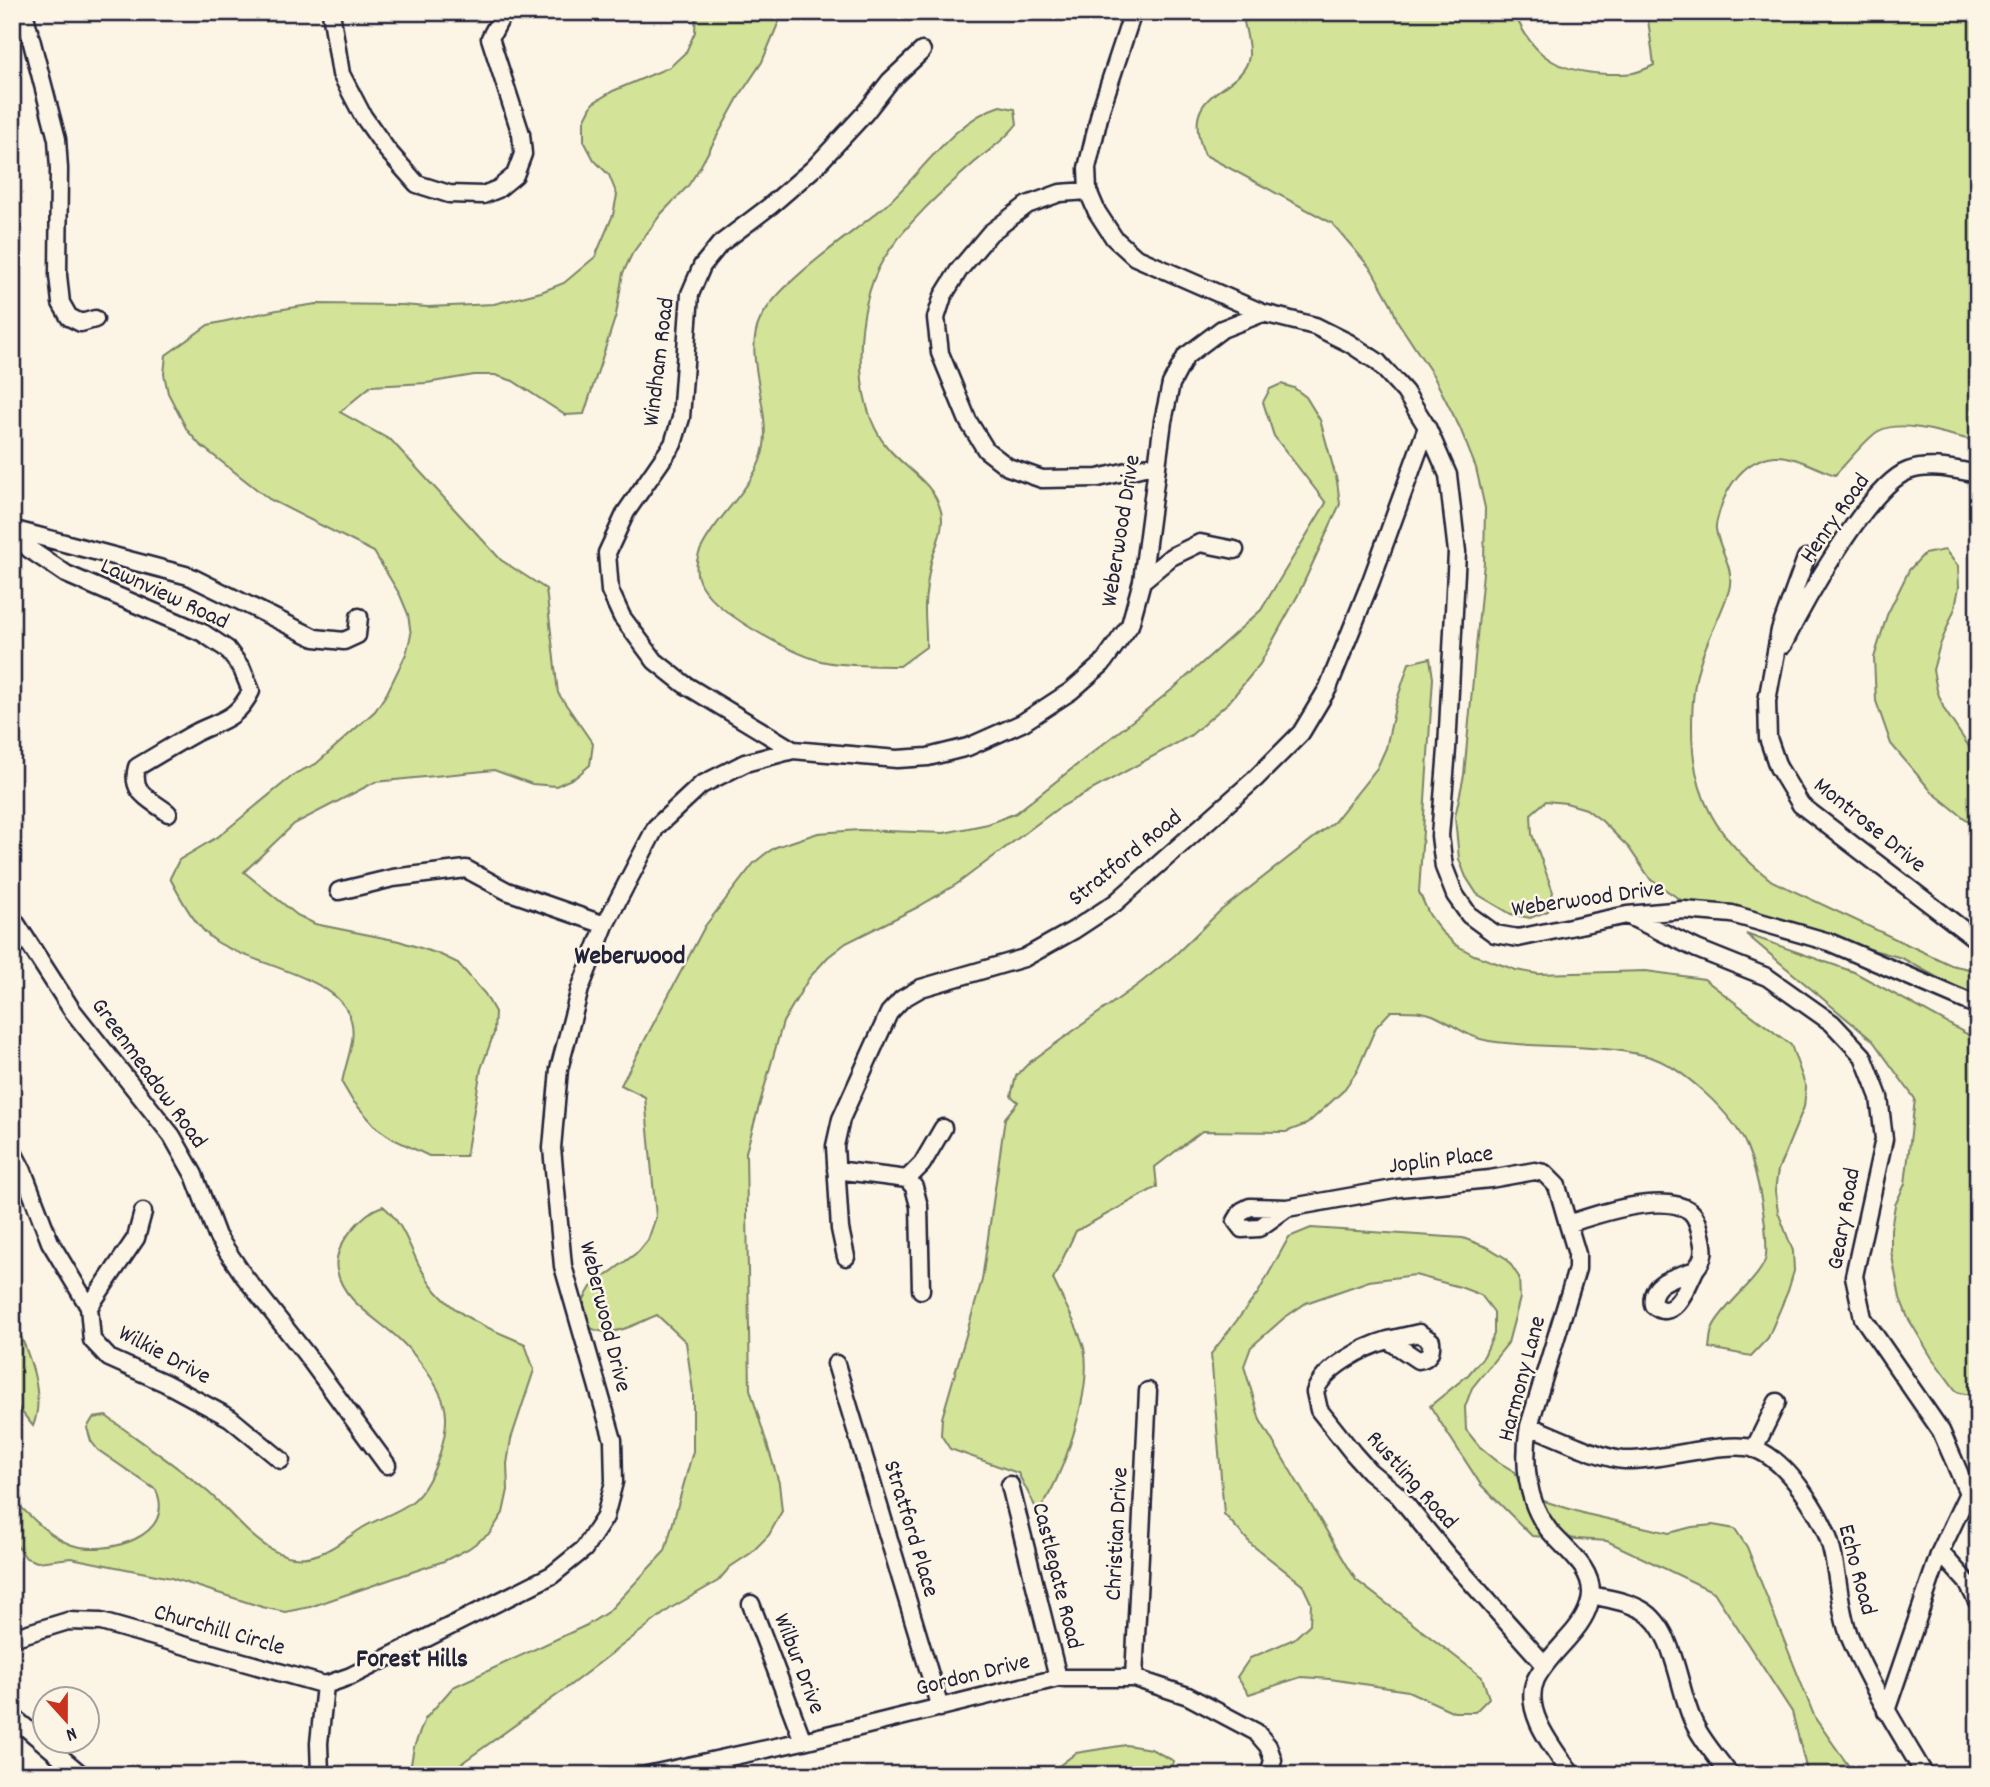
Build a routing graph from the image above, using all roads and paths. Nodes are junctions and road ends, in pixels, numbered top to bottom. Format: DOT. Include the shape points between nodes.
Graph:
graph roads {
  1 [pos="24,12"];
  2 [pos="331,12"];
  3 [pos="503,12"];
  4 [pos="1133,12"];
  5 [pos="922,51"];
  6 [pos="1088,191"];
  7 [pos="1262,313"];
  8 [pos="95,319"];
  9 [pos="1427,427"];
  10 [pos="1157,464"];
  11 [pos="1978,474"];
  12 [pos="15,530"];
  13 [pos="1235,551"];
  14 [pos="1806,558"];
  15 [pos="1142,581"];
  16 [pos="359,617"];
  17 [pos="1774,663"];
  18 [pos="793,750"];
  19 [pos="168,813"];
  20 [pos="339,891"];
  21 [pos="1627,915"];
  22 [pos="12,917"];
  23 [pos="605,925"];
  24 [pos="1978,941"];
  25 [pos="1978,1006"];
  26 [pos="943,1128"];
  27 [pos="12,1150"];
  28 [pos="836,1170"];
  29 [pos="907,1179"];
  30 [pos="1287,1208"];
  31 [pos="143,1212"];
  32 [pos="1568,1224"];
  33 [pos="846,1257"];
  34 [pos="1695,1270"];
  35 [pos="920,1290"];
  36 [pos="89,1307"];
  37 [pos="1388,1339"];
  38 [pos="836,1364"];
  39 [pos="1148,1391"];
  40 [pos="1777,1402"];
  41 [pos="1530,1426"];
  42 [pos="1754,1448"];
  43 [pos="281,1460"];
  44 [pos="387,1465"];
  45 [pos="1010,1485"];
  46 [pos="1940,1552"];
  47 [pos="1591,1595"];
  48 [pos="1978,1603"];
  49 [pos="751,1604"];
  50 [pos="12,1638"];
  51 [pos="1545,1665"];
  52 [pos="1058,1678"];
  53 [pos="1134,1678"];
  54 [pos="325,1685"];
  55 [pos="940,1708"];
  56 [pos="1886,1711"];
  57 [pos="12,1716"];
  58 [pos="803,1741"];
  59 [pos="82,1775"];
  60 [pos="320,1775"];
  61 [pos="646,1775"];
  62 [pos="1269,1775"];
  63 [pos="1572,1775"];
  64 [pos="1730,1775"];
  65 [pos="1925,1775"];
  1 -- 8 [label="street" via="57,139 61,303 69,317 81,323"];
  2 -- 3 [label="street" via="341,74 387,150 417,184 449,194 483,195 515,175 523,154 521,134 490,38"];
  4 -- 6 [label="street" via="1101,109 1087,168"];
  5 -- 18 [label="street, Windham Road" via="814,168 720,244 702,266 690,294 681,418 673,444 626,512 607,553 610,591 622,617 655,661 684,684"];
  6 -- 7 [label="street" via="1114,238 1135,257"];
  6 -- 10 [label="street" via="1060,193 1027,205 990,233 943,296 936,318 940,353 968,421 986,450 1008,467 1042,480 1098,478"];
  7 -- 9 [label="street, Weberwood Drive" via="1315,326 1378,362 1405,392"];
  7 -- 10 [label="street, Weberwood Drive" via="1222,329 1186,356 1171,384"];
  9 -- 21 [label="street, Weberwood Drive" via="1448,475 1457,552 1440,836 1444,867 1455,895 1469,915 1495,934 1518,938"];
  9 -- 28 [label="street, Stratford Road" via="1328,688 1301,733 1115,903 1024,958 921,988 902,999 889,1013 841,1119"];
  10 -- 15 [label="street, Weberwood Drive"];
  11 -- 17 [label="street, Henry Road" via="1921,468 1884,487 1840,547"];
  12 -- 16 [label="street, Lawnview Road" via="189,576 315,638 344,641 357,635"];
  12 -- 19 [label="street, Lawnview Road" via="29,549 66,574 203,633 227,649 242,669 251,691 245,703 225,721 136,767 137,790"];
  13 -- 15 [label="street" via="1200,543 1171,557"];
  14 -- 17 [label="street, Montrose Drive" via="1785,611"];
  15 -- 18 [label="street, Weberwood Drive" via="1130,625 1102,664 1022,723 968,747 928,757 897,759"];
  17 -- 24 [label="street, Montrose Drive" via="1766,714 1768,738 1778,767 1801,805"];
  18 -- 23 [label="street, Weberwood Drive" via="745,763 701,785 656,827"];
  20 -- 23 [label="street" via="393,878 466,869 507,891"];
  21 -- 25 [label="street, Weberwood Drive" via="1684,910 1732,914 1829,942"];
  21 -- 46 [label="street, Geary Road" via="1767,977 1832,1023 1863,1056 1879,1097 1884,1139 1854,1276 1863,1318 1941,1431 1968,1493"];
  22 -- 44 [label="street, Greenmeadow Road" via="72,1010 172,1136 194,1175 217,1236 244,1276"];
  23 -- 54 [label="street, Weberwood Drive" via="580,989 559,1069 552,1148 563,1266 613,1440 614,1482 605,1517 584,1549 552,1575"];
  26 -- 29 [label="street" via="922,1164"];
  27 -- 36 [label="street, Wilkie Drive" via="50,1242"];
  28 -- 29 [label="street"];
  28 -- 33 [label="street, Stratford Road"];
  29 -- 35 [label="street" via="915,1187 919,1206"];
  30 -- 32 [label="street, Joplin Place" via="1535,1171 1557,1186"];
  31 -- 36 [label="street" via="136,1238"];
  32 -- 34 [label="street" via="1628,1208 1683,1208 1696,1218 1702,1237 1704,1255"];
  32 -- 41 [label="street, Harmony Lane" via="1577,1269"];
  36 -- 43 [label="street, Wilkie Drive" via="92,1340 109,1358 230,1418"];
  37 -- 51 [label="street, Rustling Road" via="1370,1345 1323,1377 1315,1392 1319,1410"];
  38 -- 55 [label="street, Stratford Place"];
  39 -- 53 [label="street, Christian Drive"];
  40 -- 42 [label="street"];
  41 -- 42 [label="street" via="1620,1460"];
  41 -- 47 [label="street, Harmony Lane" via="1527,1473 1538,1512 1581,1564"];
  42 -- 56 [label="street, Echo Road" via="1791,1475 1811,1504 1830,1544 1850,1638"];
  45 -- 52 [label="street, Castlegate Road"];
  46 -- 48 [label="street"];
  46 -- 56 [label="street, Geary Road"];
  47 -- 51 [label="street" via="1581,1623"];
  47 -- 64 [label="street" via="1630,1604 1654,1618 1676,1667 1693,1723"];
  49 -- 58 [label="street, Wilbur Drive"];
  50 -- 54 [label="street, Churchill Circle" via="68,1622 101,1622"];
  51 -- 63 [label="street" via="1532,1692 1534,1706"];
  52 -- 53 [label="street, Gordon Drive"];
  52 -- 55 [label="street, Gordon Drive"];
  53 -- 62 [label="street, Gordon Drive" via="1188,1696 1255,1732 1268,1745 1273,1760"];
  54 -- 60 [label="street"];
  55 -- 58 [label="street, Gordon Drive"];
  56 -- 65 [label="street, Echo Road"];
  57 -- 59 [label="street"];
  58 -- 61 [label="street, Gordon Drive"];
}
